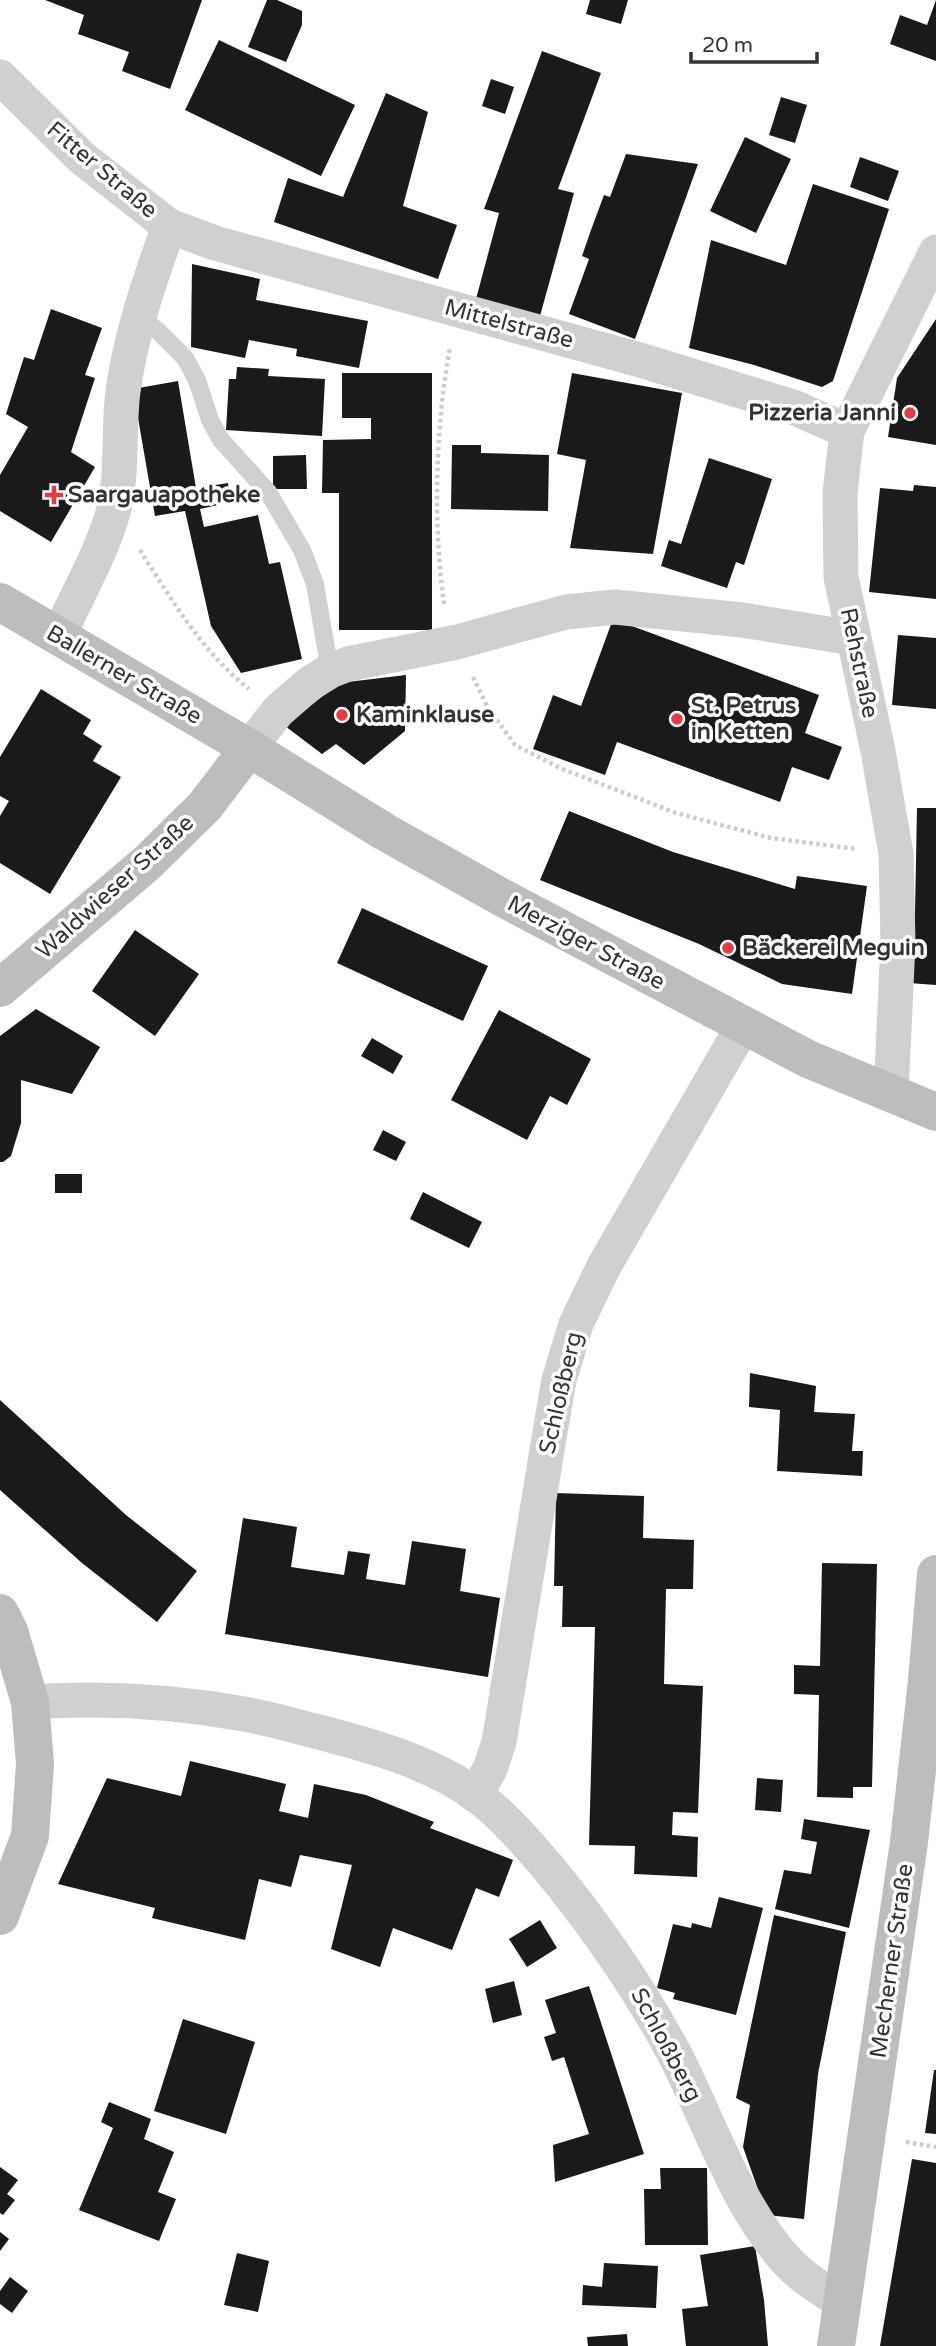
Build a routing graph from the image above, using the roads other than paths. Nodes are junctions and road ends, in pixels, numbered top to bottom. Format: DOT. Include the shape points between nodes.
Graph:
graph roads {
  1 [pos="0,77"];
  2 [pos="169,226"];
  3 [pos="936,252"];
  4 [pos="138,316"];
  5 [pos="847,431"];
  6 [pos="0,602"];
  7 [pos="58,637"];
  8 [pos="853,638"];
  9 [pos="330,671"];
  10 [pos="249,748"];
  11 [pos="0,988"];
  12 [pos="743,1026"];
  13 [pos="891,1094"];
  14 [pos="936,1112"];
  15 [pos="936,1574"];
  16 [pos="0,1613"];
  17 [pos="30,1702"];
  18 [pos="475,1795"];
  19 [pos="0,1916"];
  20 [pos="842,2302"];
  21 [pos="836,2346"];
  1 -- 2 [label="street, Fitter Straße" via="82,158"];
  2 -- 4 [label="street, Fitter Straße"];
  2 -- 5 [label="street, Mittelstraße" via="215,243 640,360 793,407"];
  3 -- 5 [label="street, Rehstraße"];
  4 -- 7 [label="street, Fitter Straße" via="123,392 114,508"];
  4 -- 9 [label="lane" via="185,358 220,440 268,492 302,550 315,584"];
  5 -- 8 [label="street, Rehstraße" via="840,494 841,577"];
  6 -- 7 [label="main road, Ballerner Straße"];
  7 -- 10 [label="main road, Ballerner Straße"];
  8 -- 9 [label="street" via="742,620 615,607 566,612"];
  8 -- 13 [label="street, Rehstraße" via="896,854 898,943"];
  9 -- 10 [label="street" via="278,711"];
  10 -- 11 [label="main road, Waldwieser Straße" via="205,806 147,863"];
  10 -- 12 [label="main road, Merziger Straße" via="385,832"];
  12 -- 13 [label="main road, Merziger Straße"];
  12 -- 18 [label="street, Schloßberg" via="604,1266 576,1324 559,1380 499,1742"];
  13 -- 14 [label="main road, Merziger Straße"];
  15 -- 20 [label="main road, Mecherner Straße" via="909,1842"];
  16 -- 17 [label="main road"];
  17 -- 18 [label="street, Schloßberg" via="85,1698 151,1701 245,1714 364,1744 439,1773"];
  17 -- 19 [label="main road" via="35,1764 30,1836"];
  18 -- 20 [label="street, Schloßberg" via="512,1826 621,1963 673,2051 751,2213 788,2262"];
  20 -- 21 [label="main road, Mecherner Straße"];
}
